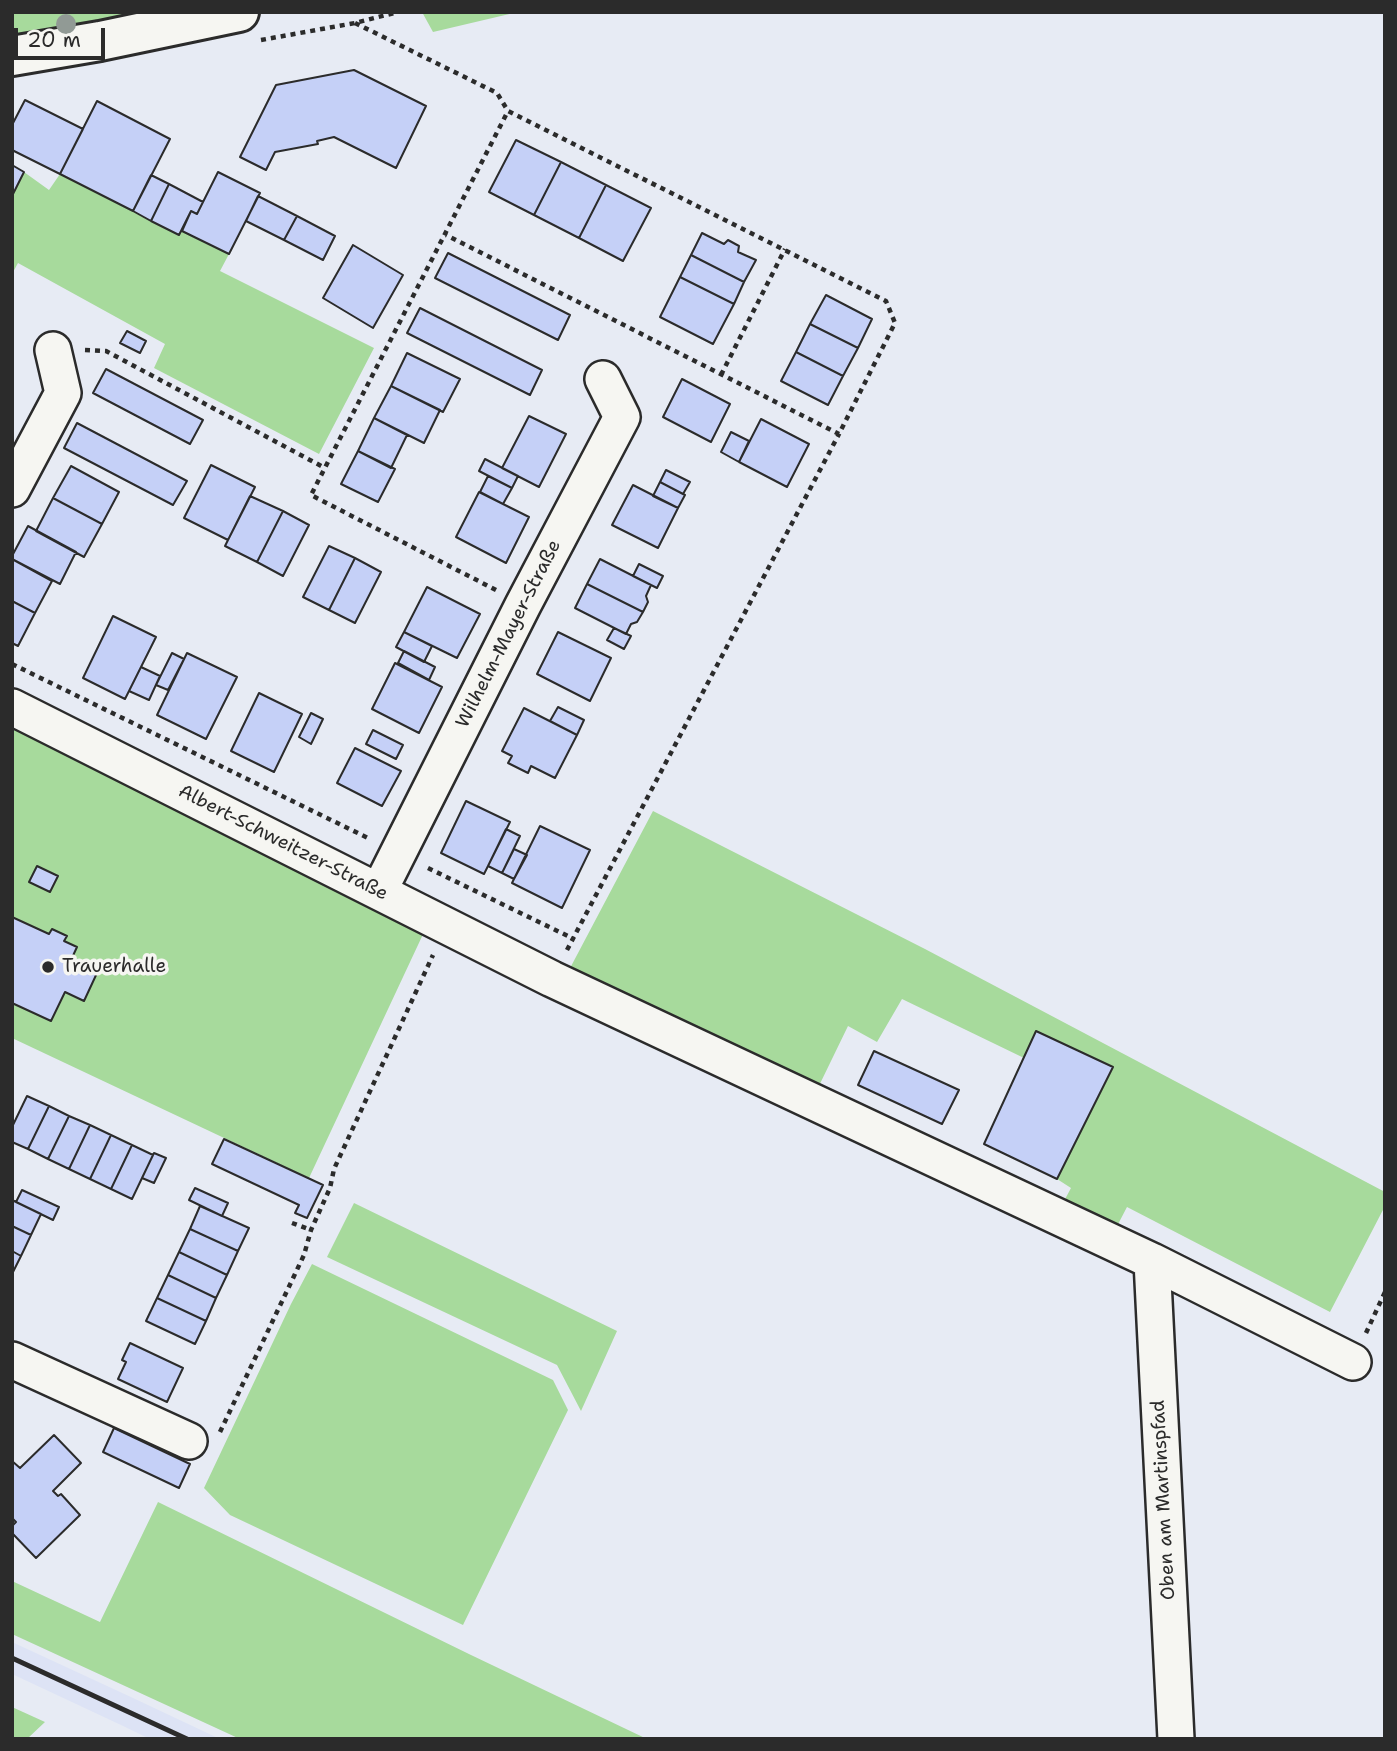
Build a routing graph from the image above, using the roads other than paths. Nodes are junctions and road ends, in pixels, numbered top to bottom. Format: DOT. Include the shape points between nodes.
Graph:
graph roads {
  1 [pos="239,12"];
  2 [pos="12,56"];
  3 [pos="53,350"];
  4 [pos="603,379"];
  5 [pos="12,489"];
  6 [pos="12,707"];
  7 [pos="379,891"];
  8 [pos="1152,1261"];
  9 [pos="12,1360"];
  10 [pos="1353,1362"];
  11 [pos="189,1441"];
  12 [pos="1177,1739"];
  1 -- 2 [label="main road"];
  3 -- 5 [label="street" via="62,393"];
  4 -- 7 [label="street, Wilhelm-Mayer-Straße" via="622,417"];
  6 -- 7 [label="street, Albert-Schweitzer-Straße"];
  7 -- 8 [label="street, Albert-Schweitzer-Straße" via="552,979"];
  8 -- 10 [label="street, Albert-Schweitzer-Straße"];
  8 -- 12 [label="street, Oben am Martinspfad"];
  9 -- 11 [label="street"];
}
